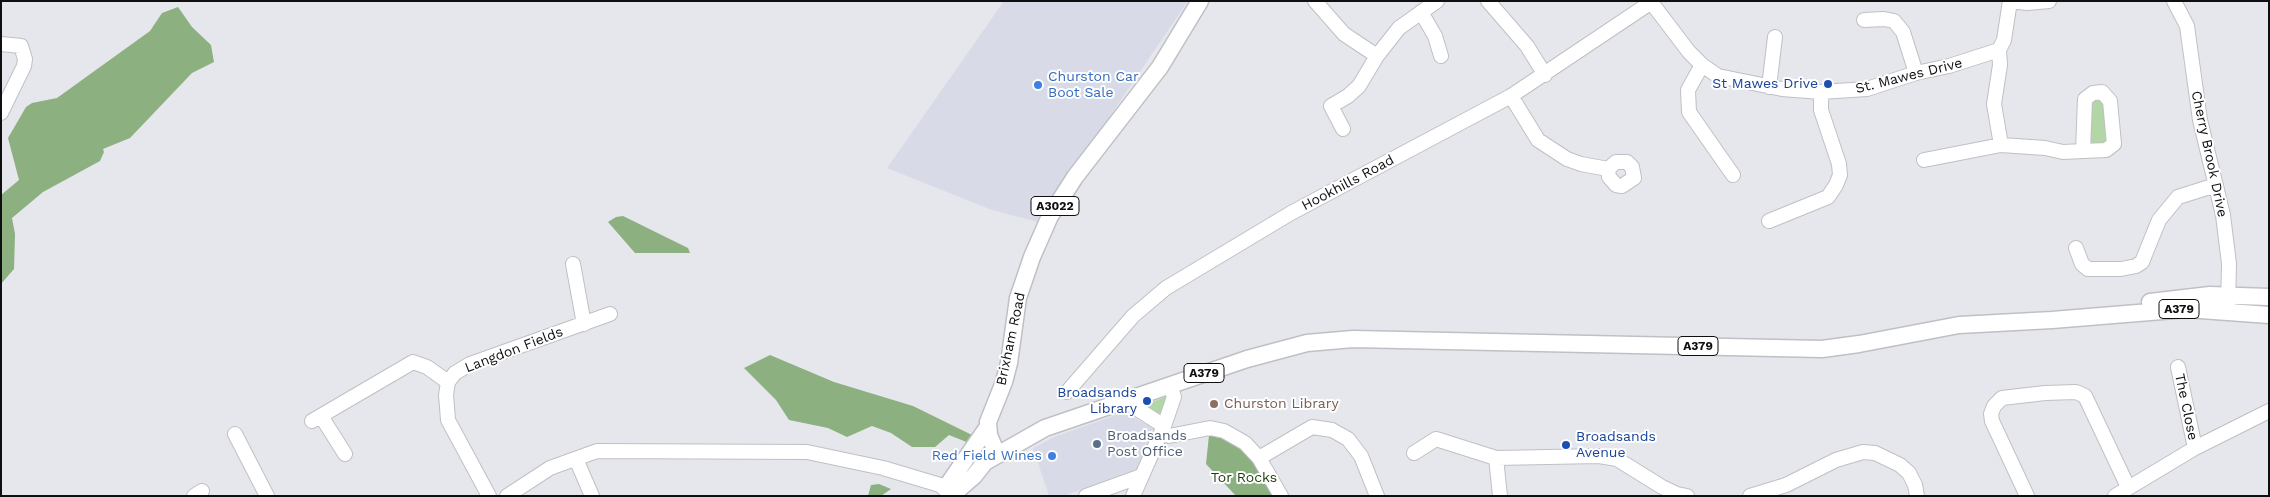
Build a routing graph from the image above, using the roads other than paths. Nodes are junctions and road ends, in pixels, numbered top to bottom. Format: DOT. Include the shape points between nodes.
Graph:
graph roads {
  1 [pos="1200,1"];
  2 [pos="1315,1"];
  3 [pos="1437,1"];
  4 [pos="1488,1"];
  5 [pos="2010,1"];
  6 [pos="2049,1"];
  7 [pos="2174,1"];
  8 [pos="1652,2"];
  9 [pos="1421,12"];
  10 [pos="1864,20"];
  11 [pos="1775,37"];
  12 [pos="1,44"];
  13 [pos="1998,50"];
  14 [pos="1377,56"];
  15 [pos="1441,56"];
  16 [pos="1702,65"];
  17 [pos="1916,73"];
  18 [pos="1545,75"];
  19 [pos="1768,87"];
  20 [pos="1821,92"];
  21 [pos="1511,96"];
  22 [pos="1,113"];
  23 [pos="1343,129"];
  24 [pos="2001,145"];
  25 [pos="2083,151"];
  26 [pos="1924,160"];
  27 [pos="1608,168"];
  28 [pos="1733,175"];
  29 [pos="2216,185"];
  30 [pos="1769,221"];
  31 [pos="2076,248"];
  32 [pos="574,264"];
  33 [pos="2269,296"];
  34 [pos="2228,302"];
  35 [pos="610,314"];
  36 [pos="2269,315"];
  37 [pos="584,324"];
  38 [pos="2178,367"];
  39 [pos="448,382"];
  40 [pos="1170,385"];
  41 [pos="1067,392"];
  42 [pos="1125,401"];
  43 [pos="2269,411"];
  44 [pos="987,428"];
  45 [pos="1163,429"];
  46 [pos="236,434"];
  47 [pos="2194,448"];
  48 [pos="1414,453"];
  49 [pos="345,454"];
  50 [pos="991,458"];
  51 [pos="1259,458"];
  52 [pos="1496,458"];
  53 [pos="576,459"];
  54 [pos="1141,476"];
  55 [pos="2128,487"];
  56 [pos="946,492"];
  57 [pos="267,496"];
  58 [pos="489,496"];
  59 [pos="507,496"];
  60 [pos="592,496"];
  61 [pos="1086,496"];
  62 [pos="1133,496"];
  63 [pos="1281,496"];
  64 [pos="1377,496"];
  65 [pos="1500,496"];
  66 [pos="1687,496"];
  67 [pos="1750,496"];
  68 [pos="1917,496"];
  69 [pos="2027,496"];
  70 [pos="2115,496"];
  1 -- 44 [label="main road, Brixham Road / A3022" via="1160,67 1075,177 1050,216 1018,298 1009,363"];
  2 -- 14 [label="street" via="1344,34"];
  3 -- 9 [label="street"];
  4 -- 18 [label="street" via="1526,46"];
  5 -- 6 [label="street"];
  5 -- 13 [label="street" via="2004,40"];
  7 -- 29 [label="street, Cherry Brook Drive" via="2187,26 2198,111"];
  8 -- 16 [label="street, St. Mawes Drive"];
  8 -- 18 [label="street, Hookhills Road"];
  9 -- 14 [label="street" via="1399,28"];
  9 -- 15 [label="street" via="1435,36"];
  10 -- 17 [label="street" via="1894,21 1904,32"];
  11 -- 19 [label="street"];
  12 -- 22 [label="street" via="21,46 25,59"];
  13 -- 17 [label="street, St. Mawes Drive" via="1965,62"];
  13 -- 24 [label="street" via="2000,65 1994,104"];
  14 -- 23 [label="street" via="1359,86 1348,96 1329,101"];
  16 -- 19 [label="street, St. Mawes Drive" via="1718,76"];
  16 -- 28 [label="street" via="1688,90 1689,112"];
  17 -- 20 [label="street, St. Mawes Drive" via="1868,89"];
  18 -- 21 [label="street, Hookhills Road"];
  19 -- 20 [label="street, St. Mawes Drive"];
  20 -- 30 [label="street" via="1820,110 1840,164 1836,185 1828,196"];
  21 -- 27 [label="street" via="1538,140 1567,159"];
  21 -- 41 [label="street, Hookhills Road" via="1291,213 1166,288 1133,316"];
  24 -- 25 [label="street"];
  24 -- 26 [label="street"];
  29 -- 31 [label="street" via="2178,197 2159,220 2142,262 2136,266 2088,269 2082,264"];
  29 -- 34 [label="street, Cherry Brook Drive" via="2229,264"];
  32 -- 37 [label="street"];
  33 -- 34 [label="main road, A379"];
  34 -- 36 [label="main road, A379"];
  34 -- 40 [label="main road, A379" via="2177,298 2090,317 1959,325 1822,348 1331,340 1273,351"];
  35 -- 37 [label="street, Langdon Fields"];
  37 -- 39 [label="street, Langdon Fields" via="470,364 454,373"];
  38 -- 47 [label="street, The Close"];
  39 -- 49 [label="street" via="427,367 413,362 316,419"];
  39 -- 58 [label="street" via="448,420"];
  40 -- 42 [label="main road, A379"];
  40 -- 45 [label="street" via="1174,398"];
  42 -- 45 [label="street"];
  42 -- 50 [label="main road, A379" via="1045,428"];
  43 -- 47 [label="street"];
  44 -- 50 [label="main road"];
  44 -- 56 [label="main road, Brixham Road / A3022"];
  45 -- 51 [label="street" via="1169,436 1210,428 1224,431 1245,443"];
  45 -- 54 [label="street"];
  46 -- 57 [label="street"];
  47 -- 55 [label="street"];
  48 -- 52 [label="street" via="1436,439"];
  50 -- 56 [label="main road"];
  51 -- 63 [label="street"];
  51 -- 64 [label="street" via="1312,427 1332,430 1348,439 1361,456"];
  52 -- 65 [label="street"];
  52 -- 66 [label="street" via="1589,456 1617,459 1662,487"];
  53 -- 56 [label="street" via="596,451 807,452 884,468 940,485"];
  53 -- 59 [label="street" via="550,468"];
  53 -- 60 [label="street"];
  54 -- 61 [label="street"];
  54 -- 62 [label="street"];
  55 -- 69 [label="street" via="2085,396 2076,392 2002,398 1991,414"];
  55 -- 70 [label="street"];
  67 -- 68 [label="street" via="1786,485 1836,460 1863,452 1874,453 1900,465 1909,473"];
}
